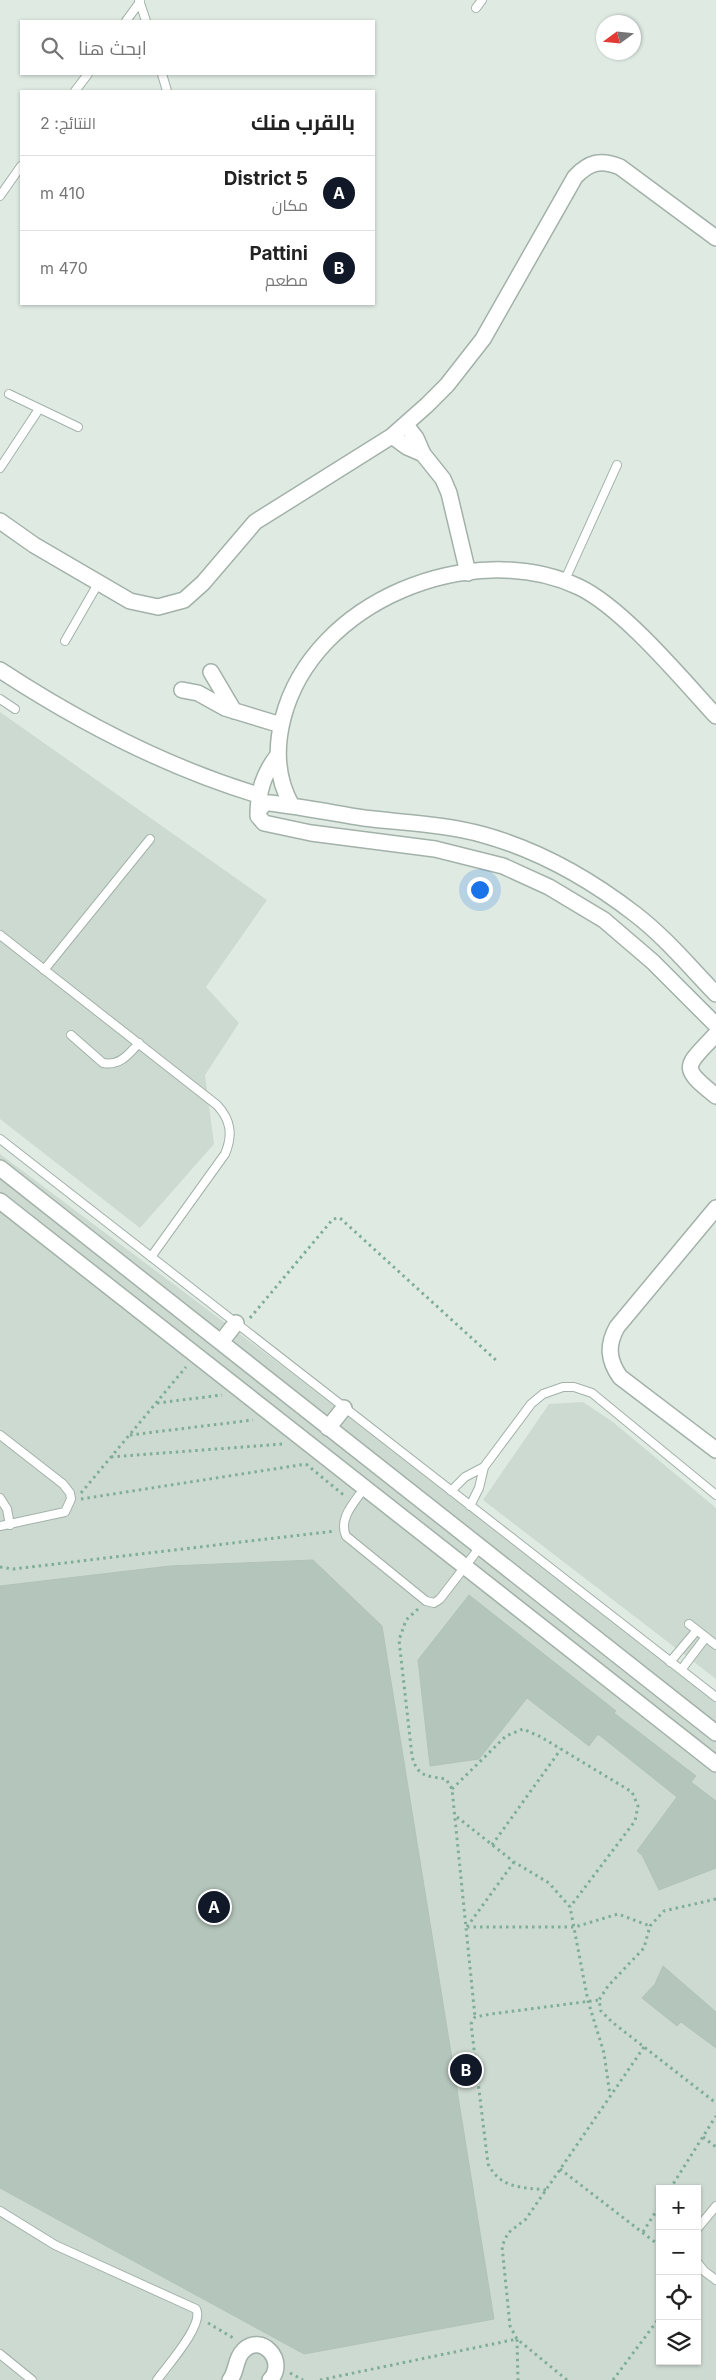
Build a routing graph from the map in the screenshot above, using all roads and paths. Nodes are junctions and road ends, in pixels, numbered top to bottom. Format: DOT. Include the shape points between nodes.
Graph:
graph roads {
  1 [pos="482,0"];
  2 [pos="140,1"];
  3 [pos="476,8"];
  4 [pos="127,20"];
  5 [pos="146,20"];
  6 [pos="87,75"];
  7 [pos="162,75"];
  8 [pos="76,90"];
  9 [pos="168,90"];
  10 [pos="20,167"];
  11 [pos="0,196"];
  12 [pos="716,238"];
  13 [pos="8,394"];
  14 [pos="39,409"];
  15 [pos="406,425"];
  16 [pos="78,427"];
  17 [pos="392,436"];
  18 [pos="423,454"];
  19 [pos="617,465"];
  20 [pos="0,468"];
  21 [pos="0,521"];
  22 [pos="468,573"];
  23 [pos="99,582"];
  24 [pos="564,582"];
  25 [pos="65,641"];
  26 [pos="0,670"];
  27 [pos="211,672"];
  28 [pos="182,690"];
  29 [pos="0,699"];
  30 [pos="15,709"];
  31 [pos="234,711"];
  32 [pos="716,716"];
  33 [pos="281,725"];
  34 [pos="278,755"];
  35 [pos="258,803"];
  36 [pos="292,806"];
  37 [pos="150,839"];
  38 [pos="510,844"];
  39 [pos="503,866"];
  40 [pos="0,936"];
  41 [pos="44,970"];
  42 [pos="716,994"];
  43 [pos="716,1025"];
  44 [pos="716,1034"];
  45 [pos="71,1035"];
  46 [pos="139,1043"];
  47 [pos="716,1096"];
  48 [pos="0,1139"];
  49 [pos="0,1168"];
  50 [pos="0,1201"];
  51 [pos="47,1204"];
  52 [pos="716,1208"];
  53 [pos="31,1225"];
  54 [pos="151,1257"];
  55 [pos="239,1325"];
  56 [pos="221,1342"];
  57 [pos="197,1355"];
  58 [pos="498,1362"];
  59 [pos="222,1395"];
  60 [pos="156,1403"];
  61 [pos="344,1408"];
  62 [pos="253,1420"];
  63 [pos="328,1428"];
  64 [pos="0,1435"];
  65 [pos="129,1436"];
  66 [pos="282,1444"];
  67 [pos="716,1450"];
  68 [pos="111,1457"];
  69 [pos="306,1464"];
  70 [pos="484,1467"];
  71 [pos="365,1487"];
  72 [pos="451,1491"];
  73 [pos="716,1495"];
  74 [pos="0,1498"];
  75 [pos="470,1506"];
  76 [pos="10,1525"];
  77 [pos="0,1526"];
  78 [pos="343,1530"];
  79 [pos="480,1548"];
  80 [pos="0,1567"];
  81 [pos="465,1567"];
  82 [pos="426,1601"];
  83 [pos="575,1621"];
  84 [pos="689,1624"];
  85 [pos="697,1630"];
  86 [pos="706,1637"];
  87 [pos="561,1642"];
  88 [pos="716,1645"];
  89 [pos="670,1662"];
  90 [pos="681,1670"];
  91 [pos="716,1698"];
  92 [pos="716,1733"];
  93 [pos="562,1749"];
  94 [pos="716,1764"];
  95 [pos="452,1789"];
  96 [pos="456,1816"];
  97 [pos="492,1845"];
  98 [pos="514,1862"];
  99 [pos="716,1899"];
  100 [pos="570,1907"];
  101 [pos="650,1926"];
  102 [pos="466,1927"];
  103 [pos="575,1927"];
  104 [pos="599,2000"];
  105 [pos="588,2001"];
  106 [pos="476,2017"];
  107 [pos="644,2047"];
  108 [pos="610,2096"];
  109 [pos="716,2103"];
  110 [pos="716,2116"];
  111 [pos="703,2136"];
  112 [pos="716,2147"];
  113 [pos="560,2169"];
  114 [pos="672,2185"];
  115 [pos="546,2190"];
  116 [pos="716,2206"];
  117 [pos="0,2211"];
  118 [pos="656,2211"];
  119 [pos="701,2224"];
  120 [pos="643,2232"];
  121 [pos="656,2243"];
  122 [pos="701,2267"];
  123 [pos="716,2280"];
  124 [pos="199,2317"];
  125 [pos="658,2320"];
  126 [pos="517,2339"];
  127 [pos="248,2347"];
  128 [pos="1,2356"];
  129 [pos="32,2380"];
  130 [pos="156,2380"];
  131 [pos="230,2380"];
  132 [pos="270,2380"];
  133 [pos="320,2380"];
  134 [pos="518,2380"];
  135 [pos="566,2380"];
  136 [pos="613,2380"];
  1 -- 3 [label="lane"];
  2 -- 4 [label="lane"];
  2 -- 5 [label="lane"];
  6 -- 8 [label="lane"];
  7 -- 9 [label="lane"];
  10 -- 11 [label="lane"];
  12 -- 15 [label="street" via="620,167 602,162 584,167 575,176 483,339 447,385"];
  13 -- 14 [label="lane"];
  14 -- 16 [label="lane"];
  14 -- 20 [label="lane"];
  15 -- 17 [label="street"];
  15 -- 18 [label="street"];
  17 -- 18 [label="street"];
  17 -- 23 [label="street" via="255,522 203,583 184,600 158,607 145,605"];
  18 -- 22 [label="street" via="449,493"];
  19 -- 24 [label="lane"];
  21 -- 23 [label="street" via="34,545"];
  22 -- 24 [label="street" via="532,573"];
  22 -- 33 [label="street" via="419,583 398,591 377,601 340,628 301,675"];
  23 -- 25 [label="lane"];
  24 -- 32 [label="street" via="579,587 604,603"];
  26 -- 35 [label="street" via="148,755"];
  27 -- 31 [label="street"];
  28 -- 31 [label="street" via="198,693"];
  29 -- 30 [label="lane"];
  31 -- 33 [label="street"];
  33 -- 34 [label="street"];
  34 -- 35 [label="street" via="269,767"];
  34 -- 36 [label="street" via="283,787"];
  35 -- 36 [label="street"];
  35 -- 39 [label="street" via="260,820 264,823 311,833 435,849"];
  36 -- 38 [label="street" via="451,828"];
  37 -- 41 [label="lane"];
  38 -- 39 [label="street"];
  38 -- 42 [label="street" via="555,864 612,897 663,938"];
  39 -- 43 [label="street" via="549,887 604,920 653,962"];
  40 -- 41 [label="lane"];
  41 -- 46 [label="lane"];
  44 -- 47 [label="street" via="693,1060 690,1069 694,1079"];
  45 -- 46 [label="lane" via="108,1064 123,1060"];
  46 -- 54 [label="lane" via="217,1105 230,1128 225,1154"];
  48 -- 54 [label="lane"];
  49 -- 51 [label="street"];
  50 -- 53 [label="street"];
  51 -- 53 [label="street"];
  51 -- 56 [label="street"];
  52 -- 67 [label="street" via="617,1327 609,1347 614,1368 620,1377"];
  53 -- 57 [label="street"];
  54 -- 55 [label="lane"];
  55 -- 56 [label="street"];
  55 -- 58 [label="path" via="333,1219 340,1218"];
  55 -- 61 [label="lane"];
  56 -- 63 [label="street"];
  57 -- 60 [label="path"];
  57 -- 71 [label="street"];
  59 -- 60 [label="path"];
  60 -- 65 [label="path"];
  61 -- 63 [label="street"];
  61 -- 72 [label="lane"];
  62 -- 65 [label="path"];
  63 -- 79 [label="street"];
  64 -- 76 [label="lane" via="63,1484 71,1499 68,1508 60,1515"];
  65 -- 68 [label="path"];
  66 -- 68 [label="path"];
  68 -- 69 [label="path" via="75,1500"];
  70 -- 72 [label="lane" via="465,1477"];
  70 -- 73 [label="lane" via="531,1404 553,1390 574,1387 600,1399"];
  70 -- 75 [label="lane" via="480,1488"];
  71 -- 78 [label="lane" via="344,1518"];
  71 -- 81 [label="street"];
  72 -- 75 [label="lane"];
  74 -- 76 [label="lane" via="7,1509"];
  75 -- 89 [label="lane"];
  76 -- 77 [label="lane"];
  78 -- 80 [label="path" via="13,1569"];
  78 -- 82 [label="lane" via="350,1541"];
  79 -- 81 [label="lane"];
  79 -- 83 [label="street"];
  81 -- 82 [label="lane" via="440,1600 434,1603"];
  81 -- 87 [label="street"];
  82 -- 95 [label="path" via="406,1620 399,1640 412,1756 415,1768 424,1775 446,1779"];
  83 -- 87 [label="street"];
  83 -- 92 [label="street"];
  84 -- 85 [label="lane"];
  85 -- 86 [label="lane"];
  85 -- 89 [label="lane"];
  86 -- 88 [label="lane"];
  86 -- 90 [label="lane"];
  87 -- 94 [label="street"];
  89 -- 90 [label="lane"];
  90 -- 91 [label="lane"];
  93 -- 95 [label="path" via="523,1729 506,1736"];
  93 -- 97 [label="path"];
  93 -- 100 [label="path" via="632,1792 638,1806 635,1821"];
  95 -- 96 [label="path"];
  96 -- 97 [label="path"];
  96 -- 102 [label="path"];
  97 -- 98 [label="path"];
  98 -- 100 [label="path" via="549,1883"];
  98 -- 102 [label="path"];
  99 -- 101 [label="path" via="664,1911"];
  100 -- 103 [label="path"];
  101 -- 103 [label="path" via="618,1914"];
  101 -- 104 [label="path" via="644,1948"];
  102 -- 103 [label="path"];
  102 -- 106 [label="path"];
  103 -- 105 [label="path"];
  104 -- 105 [label="path"];
  104 -- 107 [label="path" via="601,2011"];
  105 -- 106 [label="path"];
  105 -- 108 [label="path" via="604,2053"];
  106 -- 115 [label="path" via="470,2024 488,2164 494,2175 506,2184"];
  107 -- 108 [label="path"];
  107 -- 109 [label="path"];
  108 -- 113 [label="path"];
  110 -- 111 [label="path"];
  111 -- 112 [label="path"];
  111 -- 114 [label="path"];
  113 -- 115 [label="path"];
  113 -- 120 [label="path"];
  115 -- 126 [label="path" via="526,2219 508,2233 502,2246 510,2326"];
  116 -- 119 [label="lane"];
  117 -- 124 [label="lane" via="55,2245 192,2306"];
  118 -- 120 [label="path"];
  120 -- 121 [label="path"];
  122 -- 123 [label="lane"];
  124 -- 127 [label="path"];
  124 -- 130 [label="lane" via="195,2328"];
  125 -- 136 [label="path"];
  126 -- 133 [label="path"];
  126 -- 134 [label="path"];
  126 -- 135 [label="path"];
  127 -- 131 [label="street" via="239,2356"];
  127 -- 132 [label="street" via="261,2345 272,2352 277,2364"];
  128 -- 129 [label="lane"];
}
